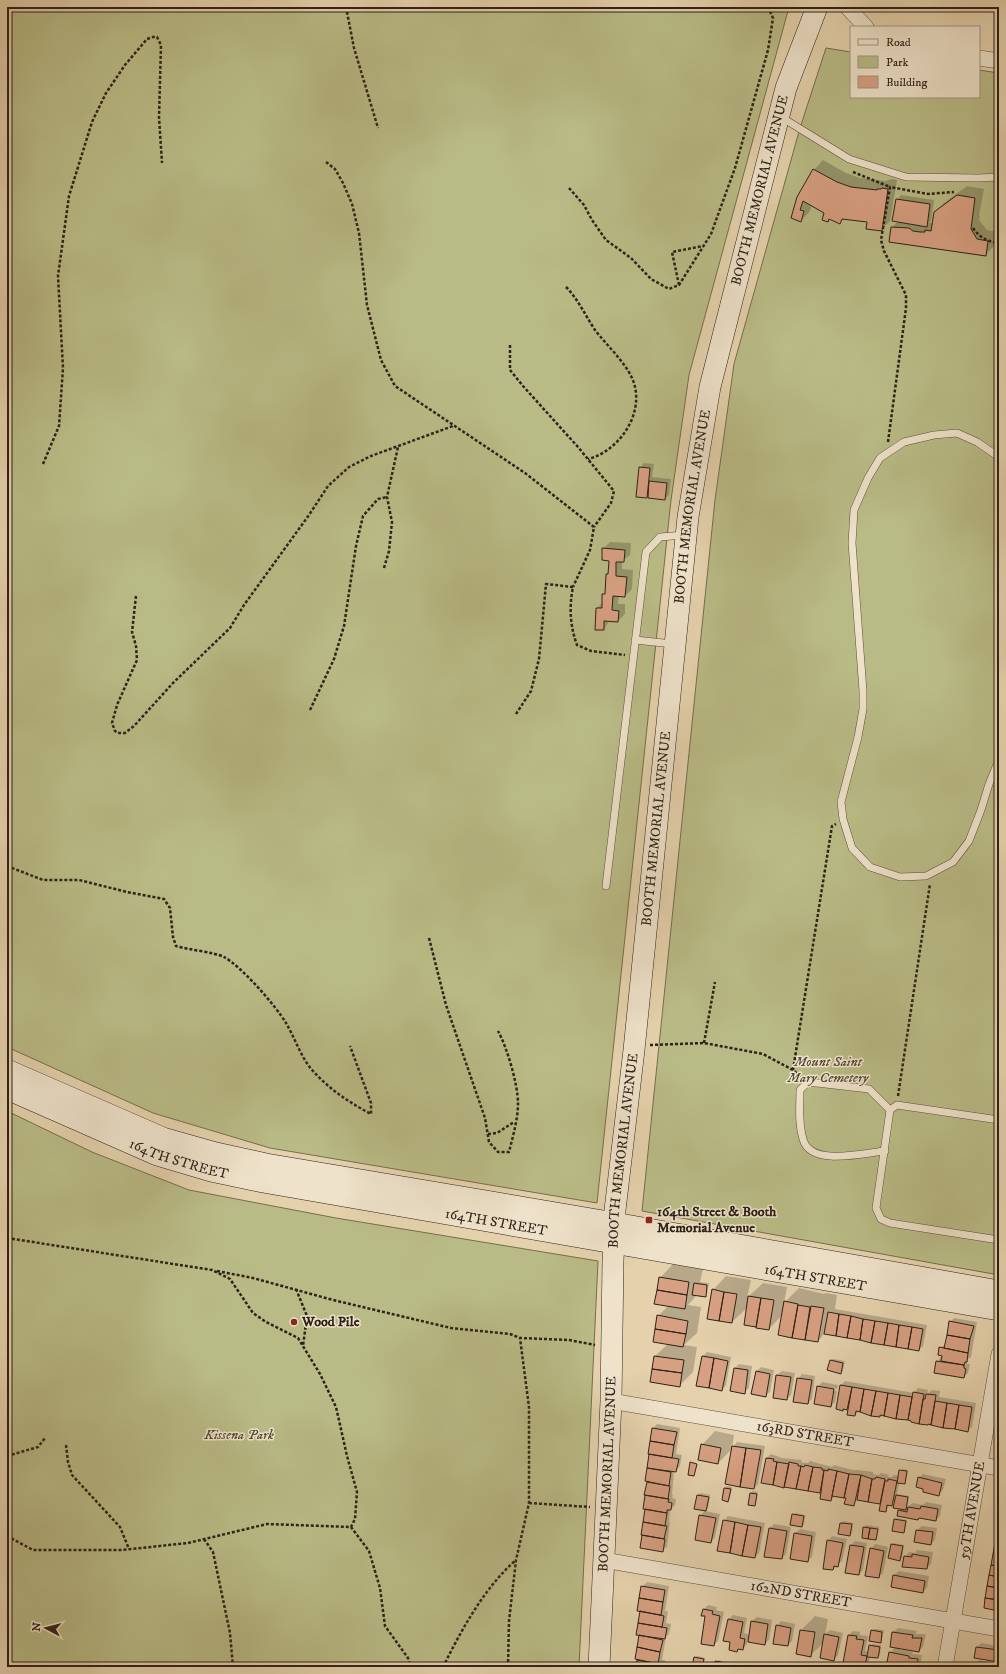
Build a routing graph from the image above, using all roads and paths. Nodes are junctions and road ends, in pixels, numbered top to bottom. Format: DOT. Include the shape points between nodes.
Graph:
graph roads {
  1 [pos="346,7"];
  2 [pos="768,7"];
  3 [pos="817,7"];
  4 [pos="847,7"];
  5 [pos="865,26"];
  6 [pos="980,58"];
  7 [pos="999,61"];
  8 [pos="779,116"];
  9 [pos="378,128"];
  10 [pos="326,162"];
  11 [pos="162,163"];
  12 [pos="999,177"];
  13 [pos="569,188"];
  14 [pos="954,192"];
  15 [pos="973,228"];
  16 [pos="999,243"];
  17 [pos="703,246"];
  18 [pos="679,285"];
  19 [pos="566,287"];
  20 [pos="510,345"];
  21 [pos="454,426"];
  22 [pos="398,446"];
  23 [pos="886,454"];
  24 [pos="999,457"];
  25 [pos="588,459"];
  26 [pos="43,464"];
  27 [pos="387,497"];
  28 [pos="594,527"];
  29 [pos="686,535"];
  30 [pos="384,568"];
  31 [pos="573,587"];
  32 [pos="136,596"];
  33 [pos="635,640"];
  34 [pos="675,644"];
  35 [pos="634,656"];
  36 [pos="310,710"];
  37 [pos="516,714"];
  38 [pos="999,763"];
  39 [pos="843,819"];
  40 [pos="7,866"];
  41 [pos="932,872"];
  42 [pos="606,886"];
  43 [pos="429,938"];
  44 [pos="715,982"];
  45 [pos="498,1030"];
  46 [pos="704,1043"];
  47 [pos="647,1045"];
  48 [pos="350,1046"];
  49 [pos="7,1070"];
  50 [pos="793,1070"];
  51 [pos="808,1082"];
  52 [pos="7,1089"];
  53 [pos="897,1105"];
  54 [pos="890,1110"];
  55 [pos="999,1120"];
  56 [pos="515,1122"];
  57 [pos="488,1134"];
  58 [pos="884,1151"];
  59 [pos="615,1223"];
  60 [pos="7,1238"];
  61 [pos="999,1240"];
  62 [pos="614,1244"];
  63 [pos="212,1270"];
  64 [pos="296,1289"];
  65 [pos="999,1291"];
  66 [pos="999,1310"];
  67 [pos="520,1338"];
  68 [pos="303,1346"];
  69 [pos="598,1346"];
  70 [pos="999,1354"];
  71 [pos="611,1401"];
  72 [pos="45,1438"];
  73 [pos="66,1445"];
  74 [pos="7,1456"];
  75 [pos="980,1465"];
  76 [pos="999,1468"];
  77 [pos="529,1503"];
  78 [pos="591,1507"];
  79 [pos="351,1527"];
  80 [pos="7,1536"];
  81 [pos="204,1539"];
  82 [pos="129,1549"];
  83 [pos="516,1560"];
  84 [pos="604,1560"];
  85 [pos="953,1621"];
  86 [pos="999,1629"];
  87 [pos="233,1667"];
  88 [pos="411,1667"];
  89 [pos="443,1667"];
  90 [pos="508,1667"];
  91 [pos="599,1667"];
  92 [pos="945,1667"];
  1 -- 9 [label="path" via="354,48"];
  2 -- 17 [label="path" via="773,18 768,50 735,168 711,234"];
  3 -- 8 [label="street, BOOTH MEMORIAL AVENUE" via="786,88"];
  4 -- 5 [label="street"];
  6 -- 7 [label="street"];
  8 -- 12 [label="lane" via="849,159 906,177"];
  8 -- 29 [label="street, BOOTH MEMORIAL AVENUE" via="710,388"];
  10 -- 21 [label="path" via="335,169 344,183 352,204 359,233 367,305 381,360 395,386"];
  11 -- 26 [label="path" via="159,117 162,45 157,37 153,37 148,39 125,65 106,93 92,122 69,196 58,276 63,368 59,426"];
  13 -- 18 [label="path" via="584,205 606,240 631,258 651,279 669,289"];
  14 -- 23 [label="path" via="928,194 890,187 881,240 906,295 906,308"];
  15 -- 16 [label="path" via="978,235"];
  17 -- 18 [label="path"];
  17 -- 18 [label="path" via="672,252"];
  19 -- 25 [label="path" via="575,295 584,315 603,341 625,365 636,386 636,407 622,438 598,457"];
  20 -- 25 [label="path" via="510,370"];
  21 -- 22 [label="path"];
  21 -- 28 [label="path" via="525,473"];
  22 -- 27 [label="path"];
  22 -- 32 [label="path" via="349,467 328,486 230,628 173,683 134,726 125,733 118,733 115,732 112,723 116,705 136,660 132,632"];
  23 -- 24 [label="lane" via="904,442 956,433 977,442"];
  23 -- 39 [label="lane" via="880,458 868,478 854,510 852,544 863,709 841,802"];
  25 -- 28 [label="path" via="614,491 611,503"];
  27 -- 30 [label="path" via="392,522 390,551"];
  27 -- 36 [label="path" via="378,499 364,516 356,546 344,626 334,659"];
  28 -- 31 [label="path" via="590,550"];
  29 -- 33 [label="lane" via="660,537 646,552"];
  29 -- 34 [label="street, BOOTH MEMORIAL AVENUE"];
  31 -- 35 [label="path" via="572,631 577,645 591,651"];
  31 -- 37 [label="path" via="546,584 539,659 531,691"];
  33 -- 34 [label="lane"];
  33 -- 35 [label="lane"];
  34 -- 59 [label="street, BOOTH MEMORIAL AVENUE"];
  35 -- 42 [label="lane"];
  38 -- 41 [label="lane" via="969,841 953,862"];
  39 -- 41 [label="lane" via="852,848 870,867 900,877 926,876"];
  39 -- 50 [label="path" via="832,826"];
  40 -- 48 [label="path" via="43,880 79,880 164,899 170,908 176,946 222,956 235,964 285,1022 312,1070 355,1106 371,1114 371,1103"];
  41 -- 53 [label="path"];
  43 -- 57 [label="path" via="446,1005 485,1118"];
  44 -- 46 [label="path"];
  45 -- 56 [label="path" via="504,1041 517,1096"];
  46 -- 47 [label="path"];
  46 -- 50 [label="path" via="763,1054"];
  49 -- 59 [label="street, 164TH STREET" via="163,1138 216,1153 266,1164"];
  50 -- 51 [label="path"];
  51 -- 54 [label="lane" via="869,1089"];
  51 -- 58 [label="lane" via="800,1090 799,1115 803,1141 809,1149 816,1154 830,1157"];
  52 -- 62 [label="street, 164TH STREET" via="157,1155 211,1170 263,1182"];
  53 -- 54 [label="lane"];
  53 -- 55 [label="lane"];
  54 -- 58 [label="lane"];
  56 -- 57 [label="path" via="497,1133"];
  56 -- 57 [label="path" via="509,1152 498,1152 490,1142"];
  58 -- 61 [label="lane" via="876,1208 881,1219"];
  59 -- 62 [label="street, BOOTH MEMORIAL AVENUE"];
  59 -- 65 [label="street, 164TH STREET"];
  60 -- 63 [label="path"];
  62 -- 66 [label="street, 164TH STREET"];
  62 -- 71 [label="street, BOOTH MEMORIAL AVENUE"];
  63 -- 64 [label="path"];
  63 -- 68 [label="path" via="230,1279 253,1313 298,1338"];
  64 -- 67 [label="path" via="451,1328 510,1334"];
  64 -- 68 [label="path" via="307,1316"];
  67 -- 69 [label="path" via="569,1340"];
  67 -- 77 [label="path" via="529,1406"];
  68 -- 79 [label="path" via="336,1407 357,1492 355,1519"];
  70 -- 75 [label="street, 59TH AVENUE"];
  71 -- 75 [label="street, 163RD STREET"];
  71 -- 84 [label="street, BOOTH MEMORIAL AVENUE"];
  72 -- 74 [label="path" via="38,1447"];
  73 -- 82 [label="path" via="72,1475 120,1527"];
  75 -- 76 [label="street, 163RD STREET"];
  75 -- 85 [label="street, 59TH AVENUE"];
  77 -- 78 [label="path"];
  77 -- 83 [label="path"];
  79 -- 81 [label="path" via="267,1524"];
  79 -- 88 [label="path" via="369,1551 380,1588 385,1626 408,1658"];
  80 -- 82 [label="path" via="33,1550"];
  81 -- 82 [label="path"];
  81 -- 87 [label="path" via="212,1552 230,1633"];
  83 -- 89 [label="path" via="502,1572 481,1602"];
  83 -- 90 [label="path" via="509,1621"];
  84 -- 85 [label="street, 162ND STREET"];
  84 -- 91 [label="street, BOOTH MEMORIAL AVENUE"];
  85 -- 86 [label="street, 162ND STREET"];
  85 -- 92 [label="street, 59TH AVENUE"];
}
